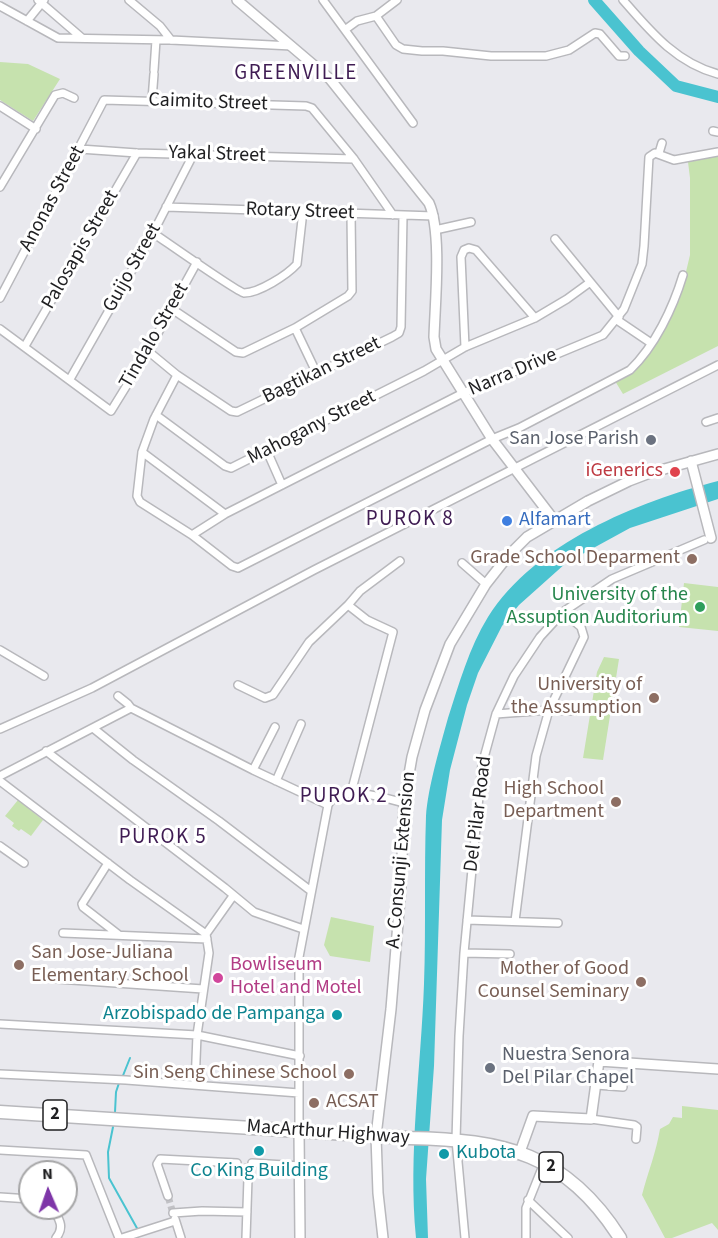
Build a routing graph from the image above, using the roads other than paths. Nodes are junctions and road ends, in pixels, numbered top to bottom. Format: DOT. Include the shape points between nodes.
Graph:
graph roads {
  1 [pos="129,0"];
  2 [pos="237,0"];
  3 [pos="323,0"];
  4 [pos="397,0"];
  5 [pos="623,0"];
  6 [pos="41,1"];
  7 [pos="0,6"];
  8 [pos="376,16"];
  9 [pos="27,21"];
  10 [pos="346,29"];
  11 [pos="82,38"];
  12 [pos="156,40"];
  13 [pos="171,40"];
  14 [pos="292,46"];
  15 [pos="625,56"];
  16 [pos="718,74"];
  17 [pos="74,98"];
  18 [pos="104,100"];
  19 [pos="152,100"];
  20 [pos="0,106"];
  21 [pos="413,123"];
  22 [pos="36,129"];
  23 [pos="662,143"];
  24 [pos="80,149"];
  25 [pos="718,152"];
  26 [pos="136,153"];
  27 [pos="659,153"];
  28 [pos="193,154"];
  29 [pos="354,159"];
  30 [pos="0,187"];
  31 [pos="166,207"];
  32 [pos="303,211"];
  33 [pos="351,214"];
  34 [pos="393,215"];
  35 [pos="403,216"];
  36 [pos="434,216"];
  37 [pos="471,222"];
  38 [pos="435,230"];
  39 [pos="153,233"];
  40 [pos="555,239"];
  41 [pos="197,262"];
  42 [pos="683,275"];
  43 [pos="589,283"];
  44 [pos="0,298"];
  45 [pos="172,309"];
  46 [pos="535,318"];
  47 [pos="618,319"];
  48 [pos="295,328"];
  49 [pos="0,329"];
  50 [pos="651,343"];
  51 [pos="26,346"];
  52 [pos="465,347"];
  53 [pos="148,351"];
  54 [pos="442,360"];
  55 [pos="718,365"];
  56 [pos="317,374"];
  57 [pos="177,375"];
  58 [pos="70,379"];
  59 [pos="463,393"];
  60 [pos="156,415"];
  61 [pos="718,418"];
  62 [pos="706,422"];
  63 [pos="492,440"];
  64 [pos="267,451"];
  65 [pos="142,452"];
  66 [pos="718,454"];
  67 [pos="691,461"];
  68 [pos="513,469"];
  69 [pos="282,485"];
  70 [pos="225,514"];
  71 [pos="554,520"];
  72 [pos="192,535"];
  73 [pos="711,538"];
  74 [pos="400,561"];
  75 [pos="462,563"];
  76 [pos="486,584"];
  77 [pos="348,605"];
  78 [pos="562,612"];
  79 [pos="0,650"];
  80 [pos="44,676"];
  81 [pos="238,685"];
  82 [pos="118,696"];
  83 [pos="131,708"];
  84 [pos="549,710"];
  85 [pos="575,711"];
  86 [pos="496,714"];
  87 [pos="301,724"];
  88 [pos="275,727"];
  89 [pos="93,728"];
  90 [pos="0,729"];
  91 [pos="46,751"];
  92 [pos="253,770"];
  93 [pos="0,776"];
  94 [pos="0,781"];
  95 [pos="276,781"];
  96 [pos="351,793"];
  97 [pos="404,803"];
  98 [pos="328,805"];
  99 [pos="0,846"];
  100 [pos="24,863"];
  101 [pos="108,863"];
  102 [pos="311,891"];
  103 [pos="233,896"];
  104 [pos="467,920"];
  105 [pos="515,921"];
  106 [pos="558,923"];
  107 [pos="303,929"];
  108 [pos="63,933"];
  109 [pos="119,935"];
  110 [pos="206,937"];
  111 [pos="464,954"];
  112 [pos="510,954"];
  113 [pos="57,979"];
  114 [pos="203,989"];
  115 [pos="0,1024"];
  116 [pos="197,1035"];
  117 [pos="300,1056"];
  118 [pos="718,1070"];
  119 [pos="0,1074"];
  120 [pos="195,1085"];
  121 [pos="596,1085"];
  122 [pos="623,1087"];
  123 [pos="299,1093"];
  124 [pos="0,1112"];
  125 [pos="591,1119"];
  126 [pos="299,1131"];
  127 [pos="376,1136"];
  128 [pos="636,1139"];
  129 [pos="456,1140"];
  130 [pos="0,1150"];
  131 [pos="520,1152"];
  132 [pos="237,1163"];
  133 [pos="252,1163"];
  134 [pos="544,1163"];
  135 [pos="301,1166"];
  136 [pos="248,1178"];
  137 [pos="168,1196"];
  138 [pos="0,1197"];
  139 [pos="18,1198"];
  140 [pos="528,1200"];
  141 [pos="247,1212"];
  142 [pos="174,1215"];
  143 [pos="58,1220"];
  144 [pos="56,1238"];
  145 [pos="121,1238"];
  146 [pos="181,1238"];
  147 [pos="246,1238"];
  148 [pos="300,1238"];
  149 [pos="383,1238"];
  150 [pos="465,1238"];
  151 [pos="526,1238"];
  152 [pos="568,1238"];
  153 [pos="620,1238"];
  1 -- 13 [label="street"];
  2 -- 14 [label="main road"];
  3 -- 10 [label="street"];
  4 -- 8 [label="street"];
  5 -- 16 [label="street" via="666,46 686,61"];
  6 -- 9 [label="street"];
  6 -- 11 [label="street"];
  7 -- 9 [label="street"];
  8 -- 10 [label="street"];
  8 -- 15 [label="street" via="403,49 538,57 569,50 595,33 619,56"];
  9 -- 11 [label="street" via="55,37"];
  10 -- 21 [label="street"];
  11 -- 12 [label="street"];
  12 -- 13 [label="street"];
  12 -- 19 [label="street"];
  13 -- 14 [label="street"];
  14 -- 36 [label="main road" via="330,79 429,203"];
  17 -- 22 [label="street" via="63,93 55,95"];
  18 -- 19 [label="street, Caimito Street"];
  18 -- 24 [label="street, Anonas Street"];
  19 -- 29 [label="street, Caimito Street" via="306,106 312,108"];
  20 -- 22 [label="street"];
  22 -- 30 [label="street"];
  23 -- 27 [label="street"];
  24 -- 26 [label="street, Yakal Street"];
  24 -- 44 [label="street, Anonas Street"];
  25 -- 27 [label="street" via="674,160"];
  26 -- 28 [label="street, Yakal Street"];
  26 -- 51 [label="street, Palosapis Street"];
  27 -- 47 [label="street, Narra Drive" via="649,157 642,264"];
  28 -- 29 [label="street, Yakal Street"];
  28 -- 31 [label="street, Guijo Street"];
  29 -- 34 [label="street"];
  31 -- 32 [label="street, Rotary Street"];
  31 -- 39 [label="street, Guijo Street"];
  32 -- 33 [label="street, Rotary Street"];
  32 -- 41 [label="street" via="299,261 274,281 242,293"];
  33 -- 34 [label="street, Rotary Street"];
  33 -- 48 [label="street" via="352,291"];
  34 -- 35 [label="street, Rotary Street"];
  35 -- 36 [label="street, Rotary Street"];
  35 -- 56 [label="street, Bagtikan Street" via="401,330"];
  36 -- 38 [label="main road"];
  37 -- 38 [label="street"];
  38 -- 54 [label="main road" via="434,337"];
  39 -- 41 [label="street"];
  39 -- 58 [label="street, Guijo Street"];
  40 -- 43 [label="street"];
  41 -- 45 [label="street, Tindalo Street"];
  42 -- 50 [label="street"];
  43 -- 46 [label="street, Mahogany Street"];
  43 -- 47 [label="street"];
  45 -- 48 [label="street" via="237,352"];
  45 -- 53 [label="street, Tindalo Street"];
  46 -- 52 [label="street, Mahogany Street"];
  46 -- 52 [label="street" via="476,250 464,250 461,257"];
  47 -- 50 [label="street"];
  47 -- 59 [label="street, Narra Drive" via="601,337"];
  48 -- 56 [label="street"];
  49 -- 51 [label="street"];
  50 -- 63 [label="street" via="639,361 621,375"];
  51 -- 58 [label="street"];
  52 -- 54 [label="street, Mahogany Street"];
  53 -- 57 [label="street, Bagtikan Street"];
  53 -- 58 [label="street, Tindalo Street" via="111,411"];
  54 -- 59 [label="main road"];
  54 -- 64 [label="street, Mahogany Street"];
  55 -- 68 [label="street"];
  56 -- 57 [label="street, Bagtikan Street" via="237,412"];
  57 -- 60 [label="street"];
  59 -- 63 [label="main road"];
  59 -- 69 [label="street, Narra Drive"];
  60 -- 64 [label="street, Mahogany Street" via="231,468"];
  60 -- 65 [label="street"];
  61 -- 62 [label="street"];
  63 -- 68 [label="main road"];
  63 -- 72 [label="street" via="241,567 232,566"];
  64 -- 69 [label="street"];
  65 -- 70 [label="street"];
  65 -- 72 [label="street" via="137,496 140,501"];
  66 -- 67 [label="main road, A. Consunji Extension"];
  67 -- 71 [label="main road, A. Consunji Extension" via="629,481"];
  67 -- 73 [label="main road"];
  68 -- 71 [label="main road"];
  68 -- 90 [label="street" via="92,688"];
  69 -- 70 [label="street, Narra Drive"];
  70 -- 72 [label="street, Narra Drive"];
  71 -- 76 [label="main road, A. Consunji Extension" via="527,537"];
  73 -- 78 [label="street, Del Pilar Road" via="612,579"];
  74 -- 77 [label="street"];
  75 -- 76 [label="street"];
  76 -- 97 [label="main road, A. Consunji Extension" via="450,644 425,710"];
  77 -- 81 [label="street" via="309,642 273,695 265,698"];
  77 -- 96 [label="street" via="394,633"];
  78 -- 84 [label="street" via="581,627 584,637"];
  78 -- 86 [label="street, Del Pilar Road" via="514,676"];
  79 -- 80 [label="street"];
  82 -- 83 [label="street"];
  83 -- 89 [label="street"];
  83 -- 92 [label="street"];
  84 -- 85 [label="street"];
  84 -- 86 [label="street"];
  84 -- 105 [label="street" via="534,767"];
  86 -- 104 [label="street, Del Pilar Road" via="482,765"];
  87 -- 95 [label="street"];
  88 -- 92 [label="street"];
  89 -- 91 [label="street"];
  89 -- 102 [label="street"];
  91 -- 93 [label="street"];
  91 -- 103 [label="street"];
  92 -- 95 [label="street"];
  94 -- 101 [label="street"];
  95 -- 98 [label="street"];
  96 -- 97 [label="street"];
  96 -- 98 [label="street" via="336,796"];
  97 -- 127 [label="main road, A. Consunji Extension" via="402,886"];
  98 -- 102 [label="street"];
  99 -- 100 [label="street"];
  101 -- 109 [label="street" via="82,904"];
  101 -- 110 [label="street"];
  102 -- 107 [label="street"];
  103 -- 107 [label="street" via="254,912"];
  103 -- 110 [label="street"];
  104 -- 105 [label="street"];
  104 -- 111 [label="street, Del Pilar Road"];
  105 -- 106 [label="street"];
  107 -- 117 [label="street" via="299,957"];
  108 -- 109 [label="street"];
  109 -- 110 [label="street"];
  110 -- 114 [label="street" via="209,953"];
  111 -- 112 [label="street"];
  111 -- 129 [label="street, Del Pilar Road"];
  113 -- 114 [label="street"];
  114 -- 116 [label="street"];
  115 -- 116 [label="street"];
  116 -- 117 [label="street"];
  116 -- 120 [label="street"];
  117 -- 123 [label="street"];
  118 -- 121 [label="main road" via="599,1061"];
  119 -- 120 [label="street"];
  120 -- 123 [label="street"];
  121 -- 122 [label="street"];
  121 -- 125 [label="main road"];
  123 -- 126 [label="street"];
  124 -- 126 [label="highway, MacArthur Highway / 2"];
  125 -- 128 [label="street" via="634,1125"];
  125 -- 131 [label="main road" via="533,1116"];
  126 -- 127 [label="highway, MacArthur Highway / 2"];
  126 -- 135 [label="main road"];
  127 -- 129 [label="highway, MacArthur Highway / 2"];
  127 -- 149 [label="main road, A. Consunji Extension"];
  129 -- 131 [label="highway, MacArthur Highway / 2"];
  129 -- 150 [label="street, Del Pilar Road"];
  130 -- 145 [label="street" via="86,1155"];
  131 -- 134 [label="highway, MacArthur Highway / 2"];
  132 -- 137 [label="street" via="160,1159 157,1164"];
  133 -- 135 [label="street"];
  134 -- 140 [label="street"];
  134 -- 153 [label="highway, MacArthur Highway / 2" via="585,1192"];
  135 -- 148 [label="main road"];
  136 -- 141 [label="street"];
  138 -- 139 [label="street"];
  140 -- 151 [label="street"];
  140 -- 152 [label="street"];
  141 -- 142 [label="street"];
  141 -- 147 [label="street"];
  142 -- 145 [label="street"];
  142 -- 146 [label="street"];
  143 -- 144 [label="street" via="61,1227"];
}
